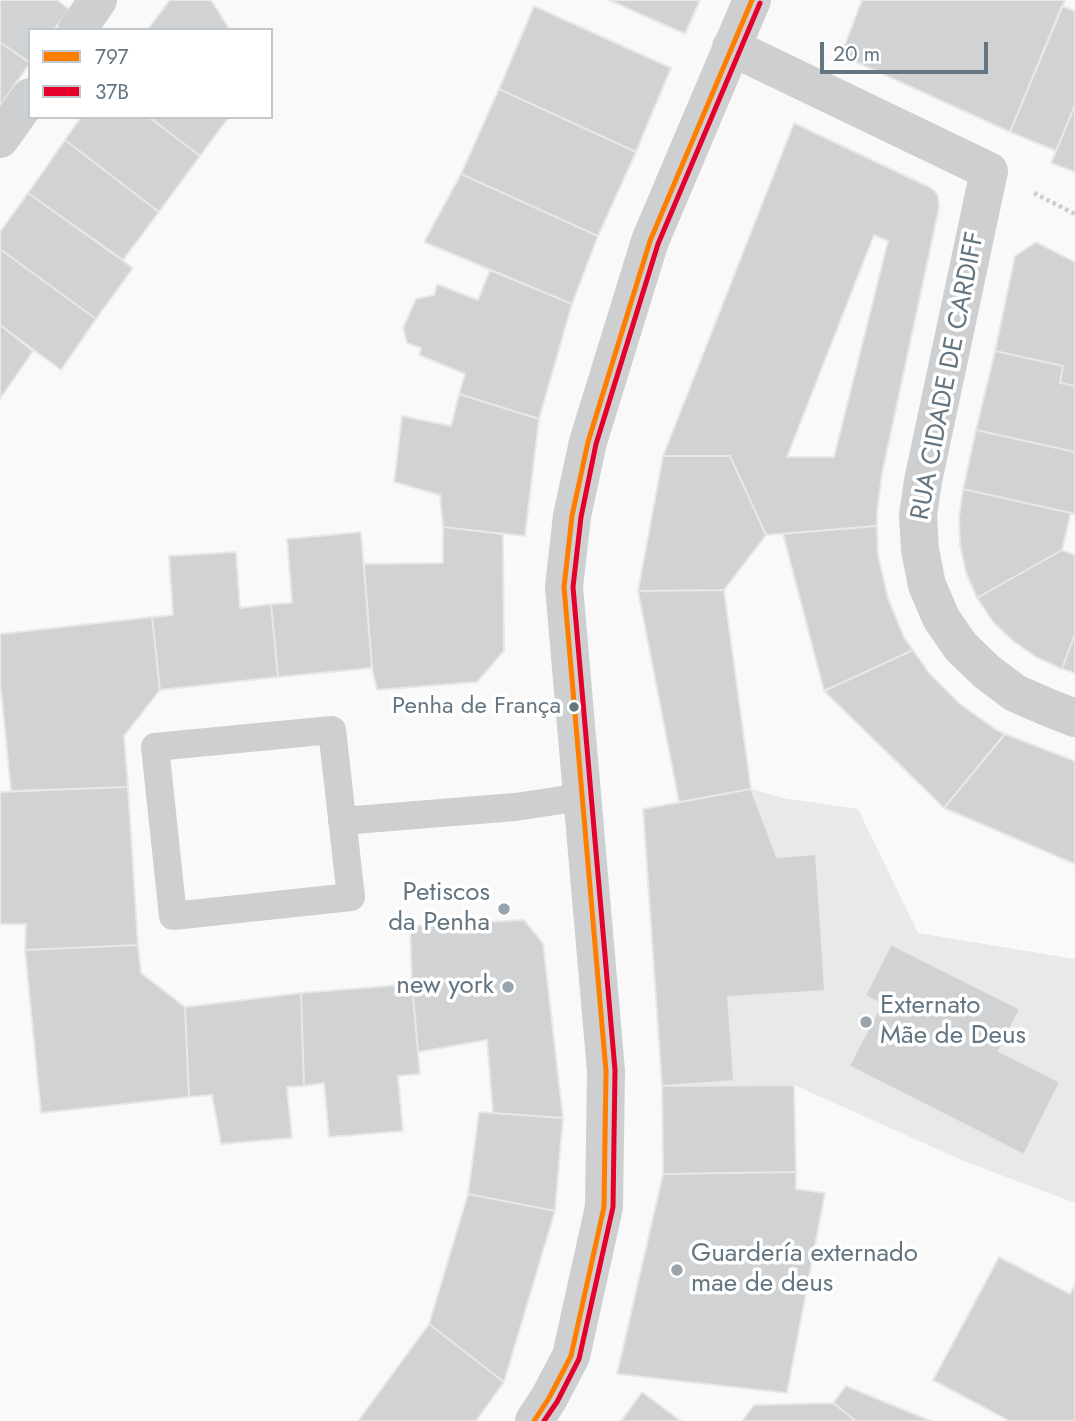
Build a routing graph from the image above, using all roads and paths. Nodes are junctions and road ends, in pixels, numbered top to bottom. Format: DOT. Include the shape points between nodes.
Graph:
graph roads {
  1 [pos="98,0"];
  2 [pos="752,0"];
  3 [pos="78,28"];
  4 [pos="732,47"];
  5 [pos="28,100"];
  6 [pos="0,139"];
  7 [pos="1032,192"];
  8 [pos="1075,214"];
  9 [pos="1075,718"];
  10 [pos="582,797"];
  11 [pos="342,821"];
  12 [pos="534,1421"];
  1 -- 3 [label="street"];
  2 -- 4 [label="street"];
  4 -- 9 [label="street, RUA CIDADE DE CARDIFF" via="989,171 923,481 918,515 920,550 927,585 941,618 961,647 1015,693"];
  4 -- 10 [label="street" via="650,241 588,442 572,516 564,587"];
  5 -- 6 [label="street"];
  7 -- 8 [label="path"];
  10 -- 11 [label="lane"];
  10 -- 12 [label="street" via="606,1071 604,1207 571,1356"];
  11 -- 11 [label="lane" via="332,730 155,747 173,916 351,897"];
}
